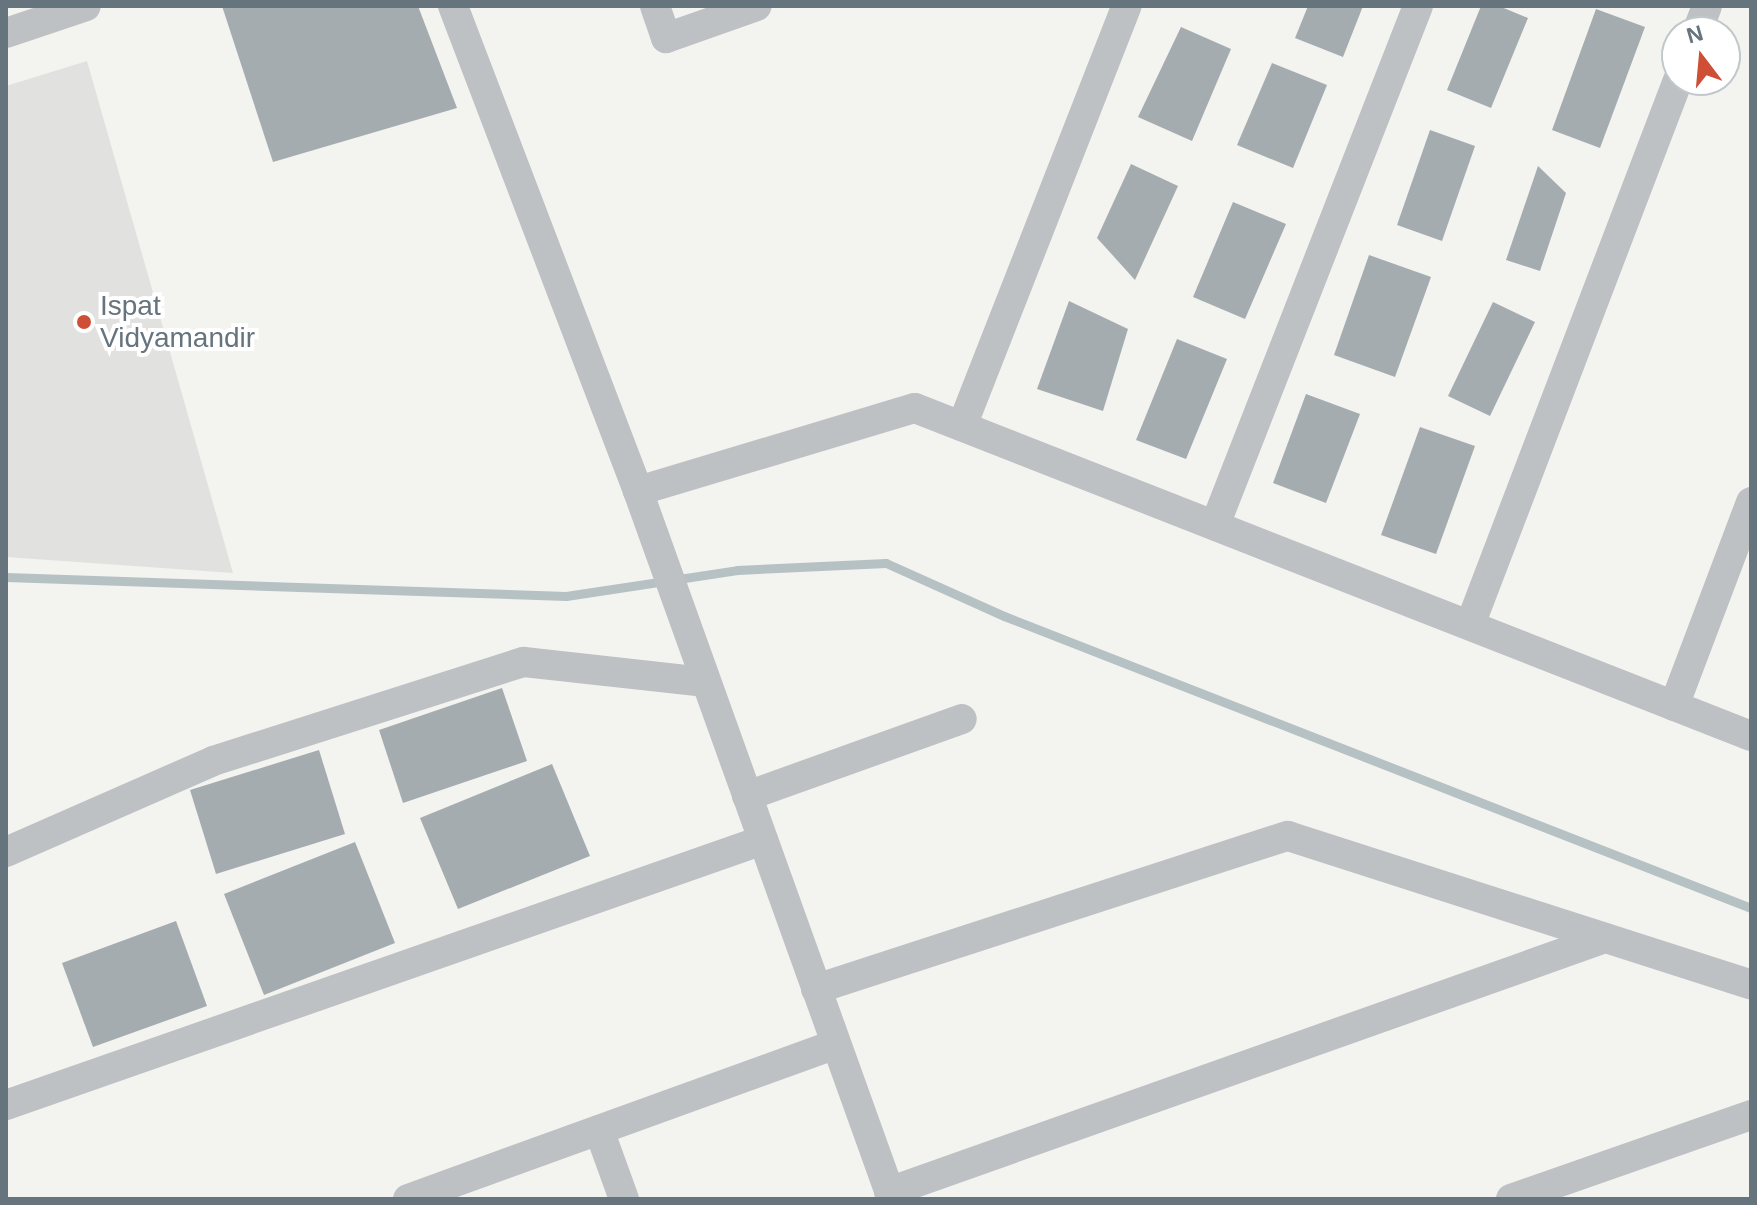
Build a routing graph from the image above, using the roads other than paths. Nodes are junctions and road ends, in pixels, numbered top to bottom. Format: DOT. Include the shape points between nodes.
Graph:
graph roads {
  1 [pos="86,6"];
  2 [pos="453,6"];
  3 [pos="655,6"];
  4 [pos="757,6"];
  5 [pos="1127,6"];
  6 [pos="1418,6"];
  7 [pos="6,33"];
  8 [pos="1672,96"];
  9 [pos="962,426"];
  10 [pos="638,491"];
  11 [pos="1751,502"];
  12 [pos="1215,525"];
  13 [pos="1470,625"];
  14 [pos="706,682"];
  15 [pos="1674,706"];
  16 [pos="962,719"];
  17 [pos="1751,736"];
  18 [pos="747,796"];
  19 [pos="763,840"];
  20 [pos="6,852"];
  21 [pos="1605,938"];
  22 [pos="1751,985"];
  23 [pos="816,989"];
  24 [pos="836,1044"];
  25 [pos="6,1105"];
  26 [pos="1751,1115"];
  27 [pos="599,1130"];
  28 [pos="890,1195"];
  29 [pos="408,1199"];
  30 [pos="624,1199"];
  31 [pos="1511,1199"];
  1 -- 7 [label="street"];
  2 -- 10 [label="street"];
  3 -- 4 [label="street" via="666,38"];
  5 -- 9 [label="street"];
  6 -- 12 [label="street"];
  8 -- 13 [label="street"];
  9 -- 10 [label="street" via="915,408"];
  9 -- 12 [label="street"];
  10 -- 14 [label="street"];
  11 -- 15 [label="street"];
  12 -- 13 [label="street"];
  13 -- 15 [label="street"];
  14 -- 18 [label="street"];
  14 -- 20 [label="street" via="524,662 213,761"];
  15 -- 17 [label="street"];
  16 -- 18 [label="street"];
  18 -- 19 [label="street"];
  19 -- 23 [label="street"];
  19 -- 25 [label="street"];
  21 -- 22 [label="street"];
  21 -- 23 [label="street" via="1288,836"];
  21 -- 28 [label="street"];
  23 -- 24 [label="street"];
  24 -- 27 [label="street"];
  24 -- 28 [label="street"];
  26 -- 31 [label="street"];
  27 -- 29 [label="street"];
  27 -- 30 [label="street"];
}
